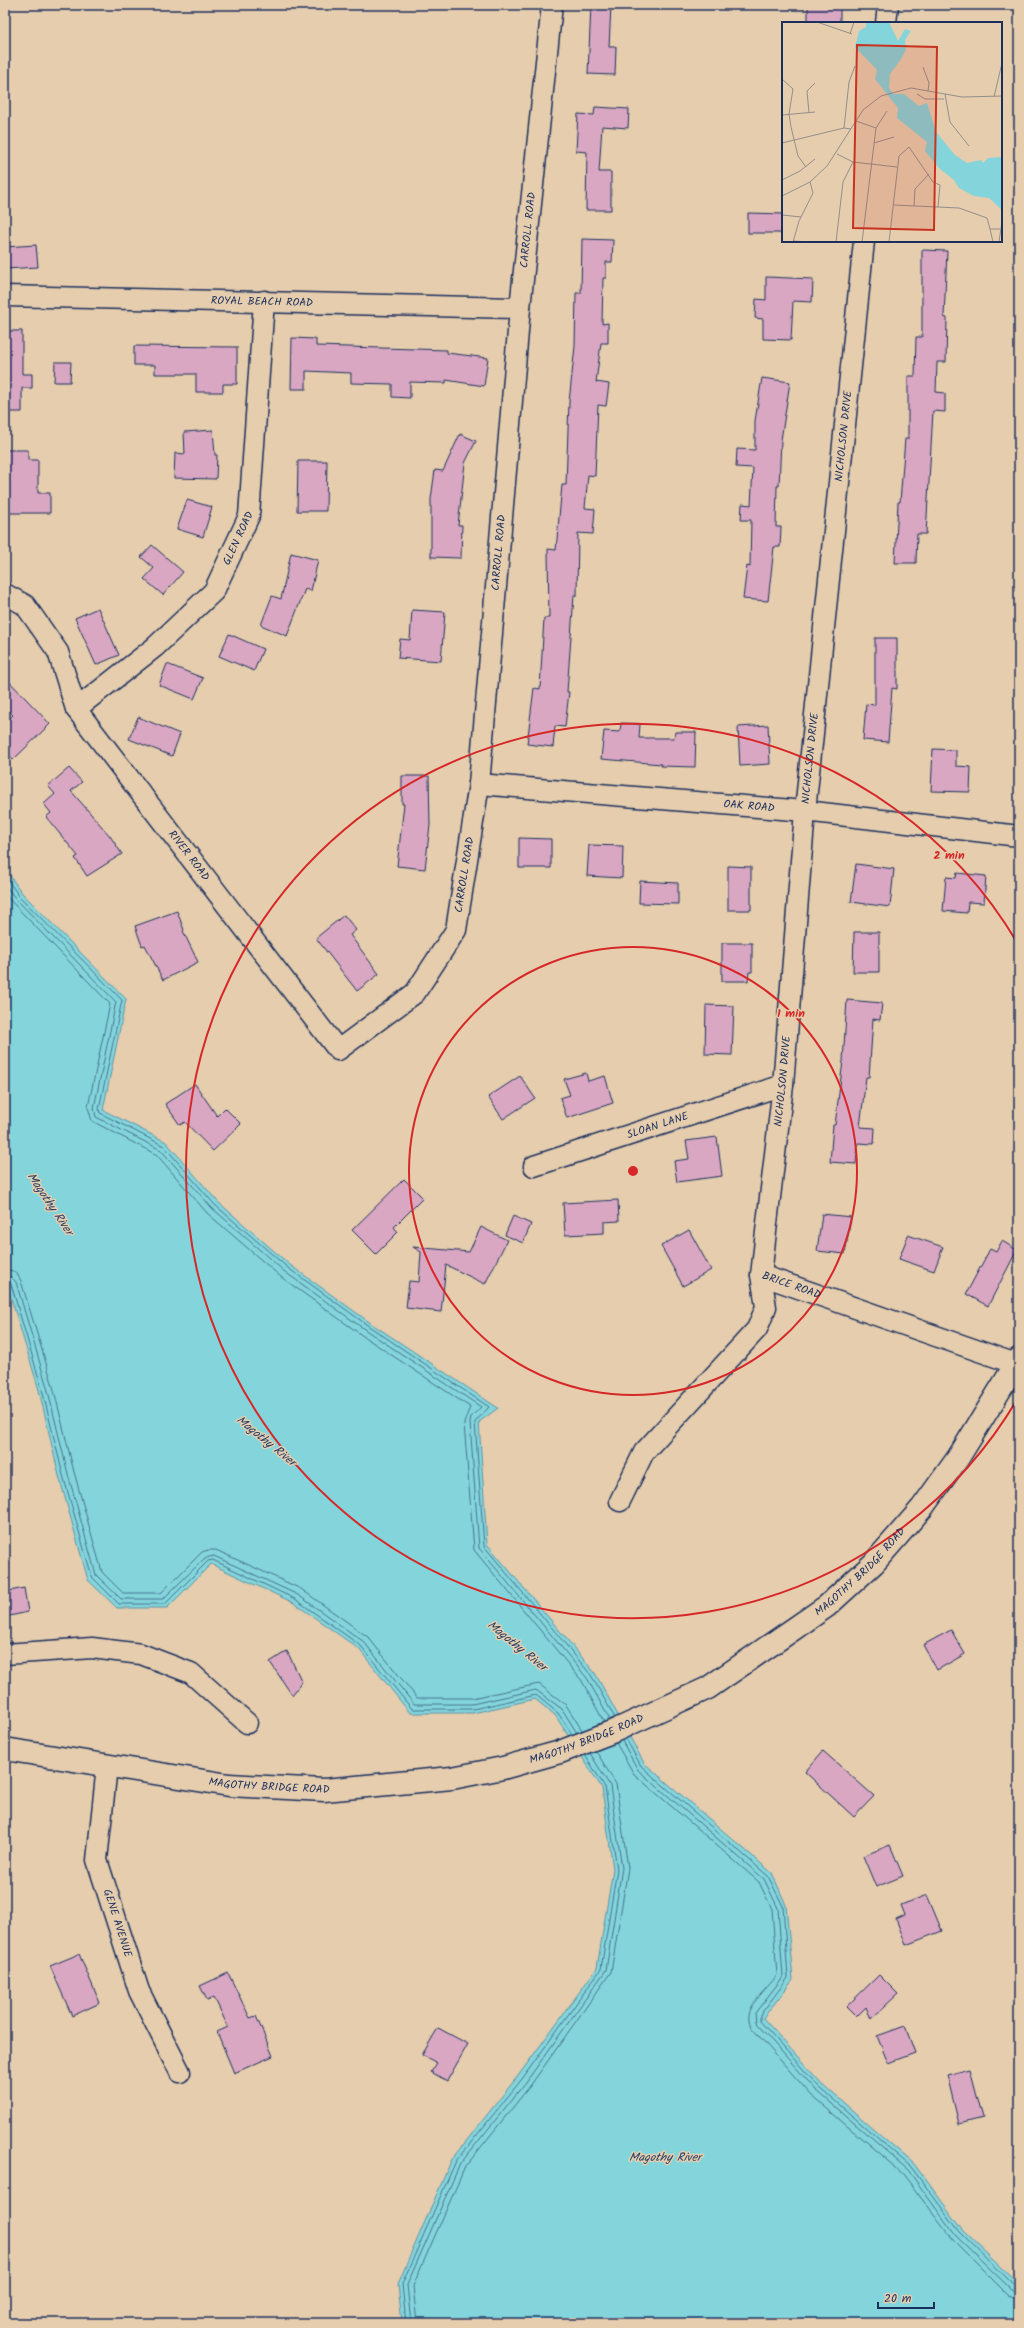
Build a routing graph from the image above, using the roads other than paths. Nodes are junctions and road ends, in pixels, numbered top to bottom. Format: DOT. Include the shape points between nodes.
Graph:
graph roads {
  1 [pos="552,5"];
  2 [pos="888,5"];
  3 [pos="886,22"];
  4 [pos="864,242"];
  5 [pos="5,296"];
  6 [pos="264,301"];
  7 [pos="520,308"];
  8 [pos="5,594"];
  9 [pos="76,709"];
  10 [pos="478,784"];
  11 [pos="805,810"];
  12 [pos="1019,836"];
  13 [pos="338,1050"];
  14 [pos="782,1085"];
  15 [pos="534,1166"];
  16 [pos="761,1275"];
  17 [pos="1018,1362"];
  18 [pos="620,1501"];
  19 [pos="5,1654"];
  20 [pos="247,1723"];
  21 [pos="5,1749"];
  22 [pos="107,1766"];
  23 [pos="180,2072"];
  1 -- 7 [label="street, CARROLL ROAD"];
  2 -- 3 [label="street"];
  4 -- 11 [label="street, NICHOLSON DRIVE"];
  5 -- 6 [label="street, ROYAL BEACH ROAD"];
  6 -- 7 [label="street, ROYAL BEACH ROAD"];
  6 -- 9 [label="street, GLEN ROAD" via="249,516 214,591 155,647"];
  7 -- 10 [label="street, CARROLL ROAD"];
  8 -- 9 [label="street, RIVER ROAD" via="25,605 58,652"];
  9 -- 13 [label="street, RIVER ROAD"];
  10 -- 11 [label="street, OAK ROAD"];
  10 -- 13 [label="street, CARROLL ROAD" via="456,930 415,993"];
  11 -- 12 [label="street, OAK ROAD"];
  11 -- 14 [label="street, NICHOLSON DRIVE"];
  14 -- 15 [label="street, SLOAN LANE"];
  14 -- 16 [label="street, NICHOLSON DRIVE"];
  16 -- 17 [label="street, BRICE ROAD"];
  16 -- 18 [label="street, BRICE ROAD" via="766,1307 757,1329 644,1452"];
  17 -- 22 [label="main road, MAGOTHY BRIDGE ROAD" via="958,1458 922,1508 874,1563 827,1606 708,1688 651,1714 560,1752 503,1768 452,1778 324,1790 229,1785"];
  19 -- 20 [label="street" via="92,1648 141,1654 191,1673"];
  21 -- 22 [label="main road, MAGOTHY BRIDGE ROAD"];
  22 -- 23 [label="street, GENE AVENUE" via="98,1860 139,1991"];
}
